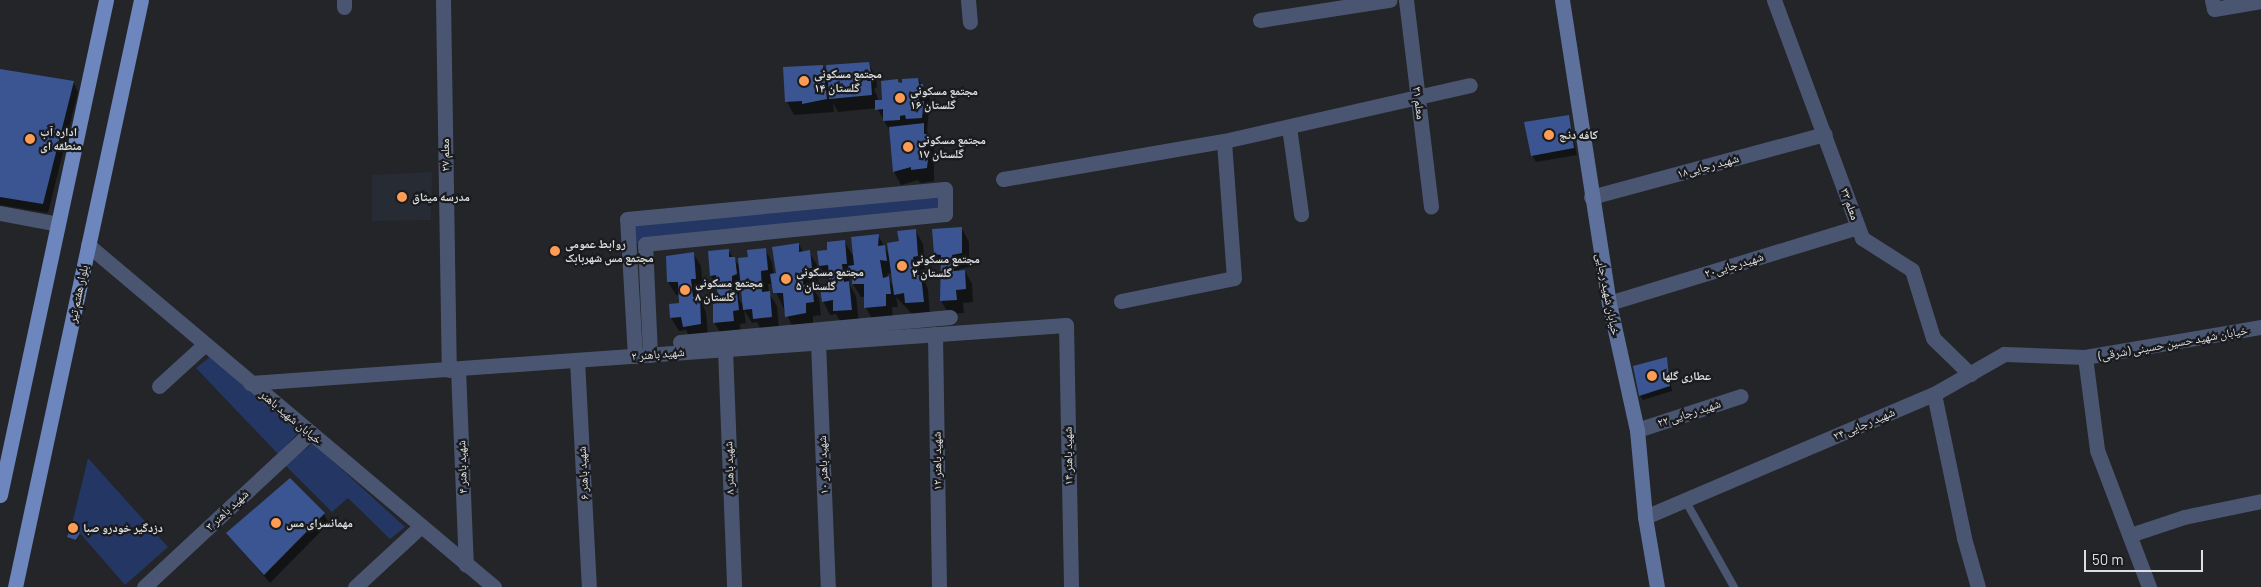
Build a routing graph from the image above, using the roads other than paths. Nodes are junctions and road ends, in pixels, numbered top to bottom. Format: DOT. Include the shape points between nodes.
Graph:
graph roads {
  1 [pos="106,0"];
  2 [pos="141,0"];
  3 [pos="442,0"];
  4 [pos="968,0"];
  5 [pos="1389,0"];
  6 [pos="1406,0"];
  7 [pos="1562,0"];
  8 [pos="1774,0"];
  9 [pos="2261,1"];
  10 [pos="2213,5"];
  11 [pos="1260,20"];
  12 [pos="970,22"];
  13 [pos="1470,85"];
  14 [pos="1418,97"];
  15 [pos="1289,127"];
  16 [pos="1825,134"];
  17 [pos="1224,141"];
  18 [pos="1003,178"];
  19 [pos="1591,197"];
  20 [pos="1431,206"];
  21 [pos="0,213"];
  22 [pos="1301,214"];
  23 [pos="58,224"];
  24 [pos="1858,227"];
  25 [pos="644,244"];
  26 [pos="88,245"];
  27 [pos="629,246"];
  28 [pos="1121,301"];
  29 [pos="1609,303"];
  30 [pos="950,317"];
  31 [pos="1066,325"];
  32 [pos="2261,327"];
  33 [pos="936,334"];
  34 [pos="818,342"];
  35 [pos="205,344"];
  36 [pos="725,349"];
  37 [pos="645,352"];
  38 [pos="2085,357"];
  39 [pos="578,360"];
  40 [pos="453,370"];
  41 [pos="1970,374"];
  42 [pos="250,383"];
  43 [pos="158,386"];
  44 [pos="1934,394"];
  45 [pos="1741,396"];
  46 [pos="1637,430"];
  47 [pos="310,433"];
  48 [pos="0,496"];
  49 [pos="1685,500"];
  50 [pos="2261,501"];
  51 [pos="1645,517"];
  52 [pos="420,527"];
  53 [pos="2130,535"];
  54 [pos="466,565"];
  55 [pos="15,587"];
  56 [pos="144,587"];
  57 [pos="355,587"];
  58 [pos="494,587"];
  59 [pos="589,587"];
  60 [pos="734,587"];
  61 [pos="828,587"];
  62 [pos="939,587"];
  63 [pos="1071,587"];
  64 [pos="1657,587"];
  65 [pos="1734,587"];
  66 [pos="1978,587"];
  67 [pos="2149,587"];
  1 -- 23 [label="main road"];
  2 -- 26 [label="main road, بلوار هفتم تیر"];
  3 -- 40 [label="street, معلم ۲۷"];
  4 -- 12 [label="street"];
  5 -- 11 [label="street"];
  6 -- 14 [label="street, معلم ۳۱"];
  7 -- 19 [label="street, خیابان شهید رجایی"];
  8 -- 16 [label="street, معلم ۳۳"];
  9 -- 10 [label="street"];
  13 -- 14 [label="street"];
  14 -- 15 [label="street"];
  14 -- 20 [label="street, معلم ۳۱"];
  15 -- 17 [label="street"];
  15 -- 22 [label="street"];
  16 -- 19 [label="street, شهید رجایی۱۸"];
  16 -- 24 [label="street, معلم ۳۳"];
  17 -- 18 [label="street"];
  17 -- 28 [label="street" via="1234,278"];
  19 -- 29 [label="street, خیابان شهید رجایی"];
  21 -- 23 [label="street"];
  23 -- 48 [label="main road"];
  24 -- 29 [label="street, شهیدرجایی۲۰"];
  24 -- 41 [label="street, معلم ۳۳" via="1862,238 1912,270 1933,338"];
  25 -- 27 [label="street"];
  25 -- 27 [label="street" via="945,214 945,189 627,219"];
  25 -- 37 [label="street"];
  26 -- 35 [label="street, خیابان شهید باهنر"];
  26 -- 55 [label="main road, بلوار هفتم تیر"];
  27 -- 37 [label="street"];
  29 -- 46 [label="street, خیابان شهید رجایی"];
  30 -- 37 [label="street"];
  31 -- 33 [label="street, شهید باهنر ۲"];
  31 -- 63 [label="street, شهید باهنر ۱۴"];
  32 -- 38 [label="street, خیابان شهید حسین حسینی (شرقی)"];
  33 -- 34 [label="street, شهید باهنر ۲"];
  33 -- 62 [label="street, شهید باهنر ۱۲"];
  34 -- 36 [label="street, شهید باهنر ۲"];
  34 -- 61 [label="street, شهید باهنر ۱۰"];
  35 -- 42 [label="street, خیابان شهید باهنر"];
  35 -- 43 [label="street"];
  36 -- 37 [label="street, شهید باهنر ۲"];
  36 -- 60 [label="street, شهید باهنر ۸"];
  37 -- 39 [label="street, شهید باهنر ۲"];
  38 -- 41 [label="street, شهید رجایی ۲۴" via="2004,354"];
  38 -- 53 [label="street" via="2096,450"];
  39 -- 40 [label="street, شهید باهنر ۲"];
  39 -- 59 [label="street, شهید باهنر ۶"];
  40 -- 42 [label="street, شهید باهنر ۲"];
  40 -- 54 [label="street, شهید باهنر ۴"];
  41 -- 44 [label="street, شهید رجایی ۲۴"];
  42 -- 47 [label="street, خیابان شهید باهنر"];
  44 -- 49 [label="street, شهید رجایی ۲۴"];
  44 -- 66 [label="street"];
  45 -- 46 [label="street, شهید رجایی ۲۲"];
  46 -- 51 [label="street, خیابان شهید رجایی"];
  47 -- 52 [label="street, خیابان شهید باهنر"];
  47 -- 56 [label="street, شهید باهنر ۳"];
  49 -- 51 [label="street, شهید رجایی ۲۴"];
  49 -- 65 [label="lane"];
  50 -- 53 [label="street" via="2184,517"];
  51 -- 64 [label="street, خیابان شهید رجایی"];
  52 -- 54 [label="street, خیابان شهید باهنر"];
  52 -- 57 [label="street"];
  53 -- 67 [label="street"];
  54 -- 58 [label="street, خیابان شهید باهنر"];
}
